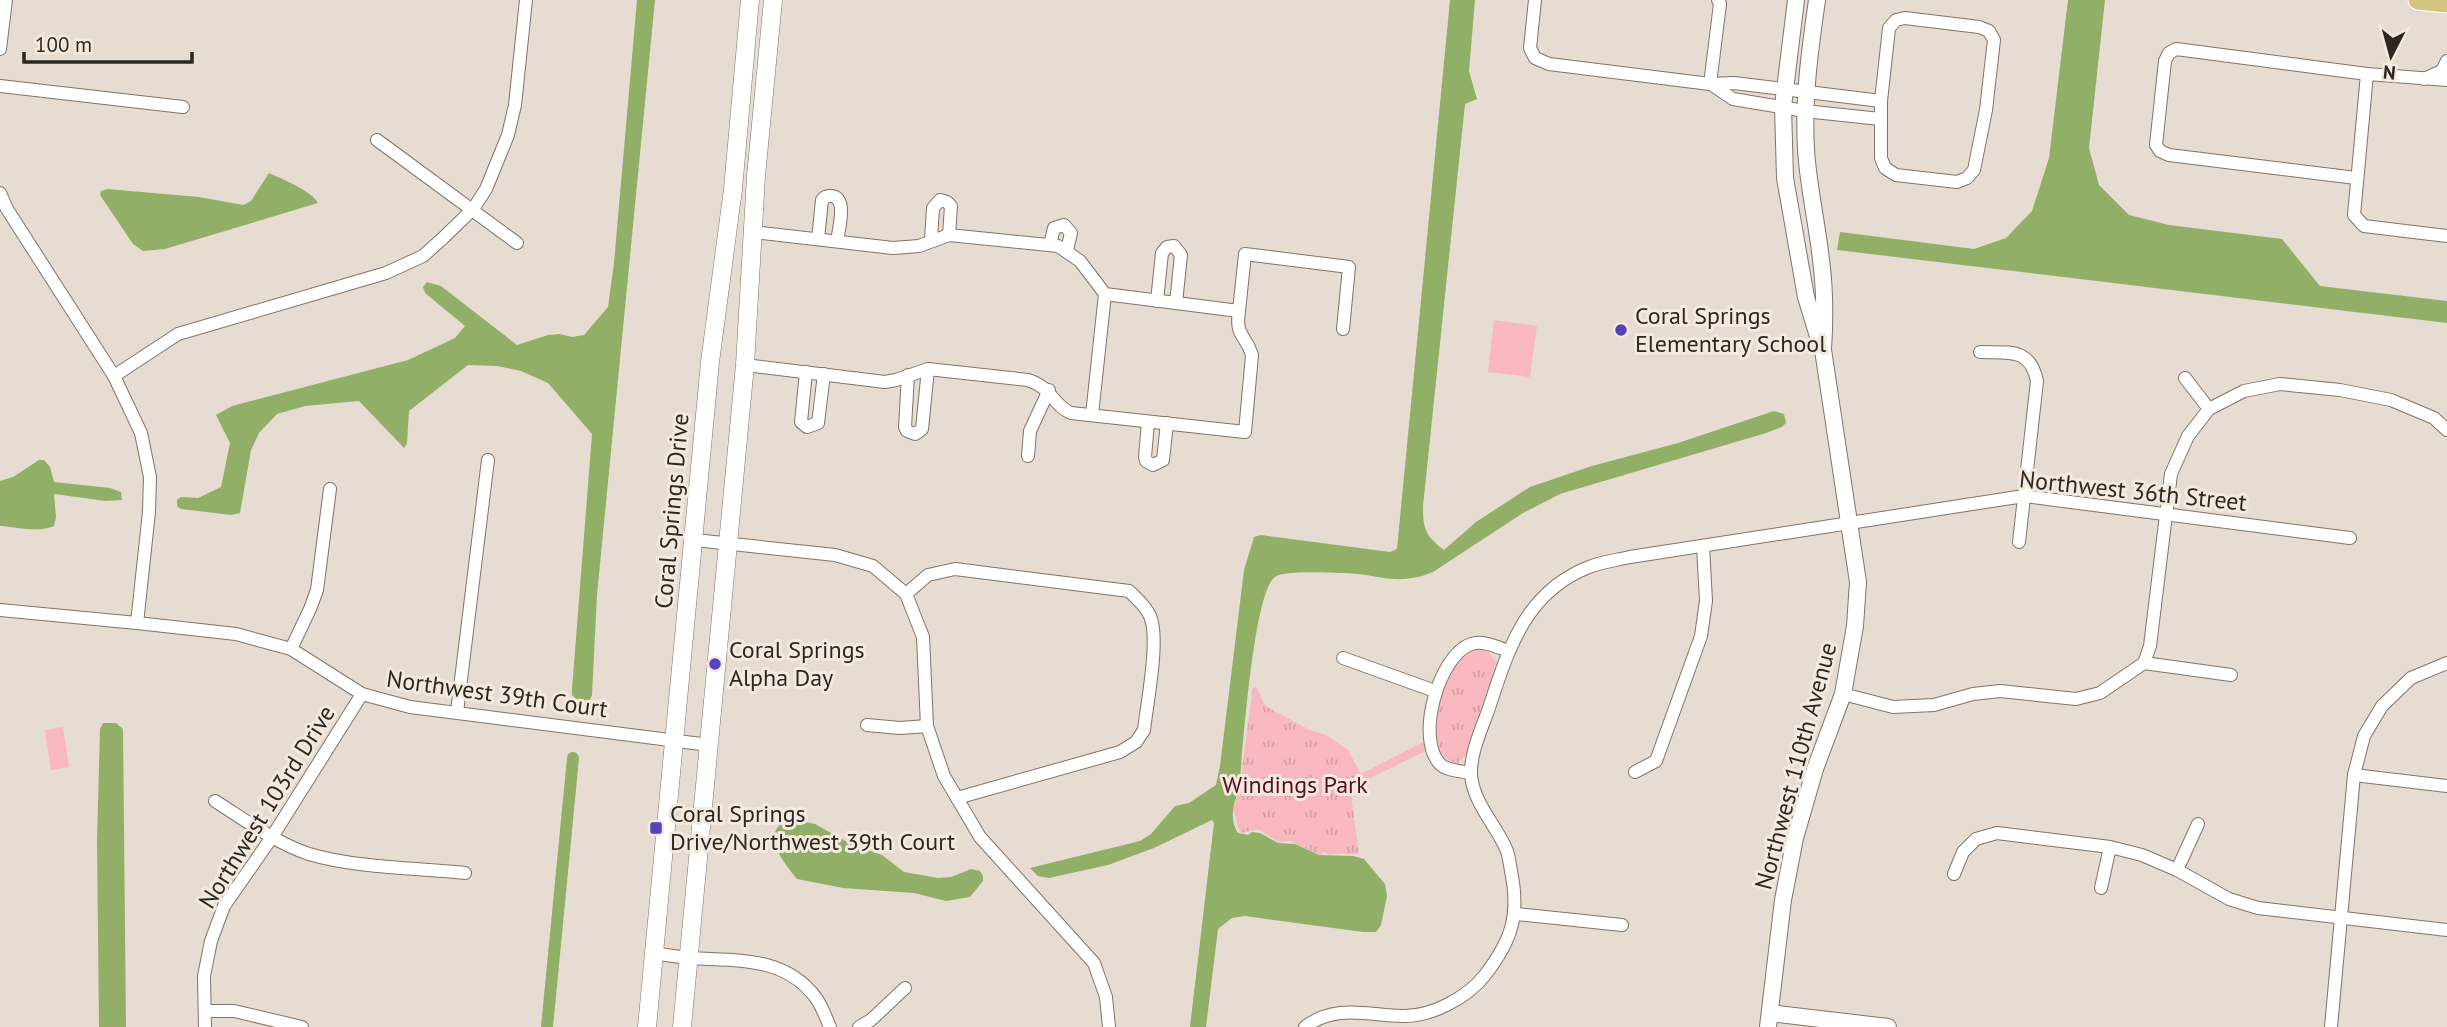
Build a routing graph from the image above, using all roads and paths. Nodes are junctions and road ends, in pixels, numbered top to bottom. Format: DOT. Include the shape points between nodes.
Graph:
graph roads {
  1 [pos="6,0"];
  2 [pos="526,0"];
  3 [pos="750,0"];
  4 [pos="773,0"];
  5 [pos="1535,0"];
  6 [pos="1718,0"];
  7 [pos="1796,0"];
  8 [pos="1816,0"];
  9 [pos="2418,0"];
  10 [pos="2447,4"];
  11 [pos="0,49"];
  12 [pos="2447,61"];
  13 [pos="2367,74"];
  14 [pos="2424,79"];
  15 [pos="2447,80"];
  16 [pos="1710,84"];
  17 [pos="0,86"];
  18 [pos="1785,89"];
  19 [pos="1806,93"];
  20 [pos="1881,101"];
  21 [pos="1783,106"];
  22 [pos="183,107"];
  23 [pos="1805,111"];
  24 [pos="1880,119"];
  25 [pos="377,140"];
  26 [pos="2356,177"];
  27 [pos="0,193"];
  28 [pos="473,209"];
  29 [pos="4,211"];
  30 [pos="753,232"];
  31 [pos="949,235"];
  32 [pos="2447,236"];
  33 [pos="818,239"];
  34 [pos="931,240"];
  35 [pos="837,241"];
  36 [pos="517,243"];
  37 [pos="1050,245"];
  38 [pos="1067,250"];
  39 [pos="1105,294"];
  40 [pos="1157,301"];
  41 [pos="1176,303"];
  42 [pos="1239,311"];
  43 [pos="1343,329"];
  44 [pos="1823,350"];
  45 [pos="1980,352"];
  46 [pos="745,365"];
  47 [pos="928,369"];
  48 [pos="806,372"];
  49 [pos="824,374"];
  50 [pos="908,375"];
  51 [pos="114,376"];
  52 [pos="2185,378"];
  53 [pos="1049,390"];
  54 [pos="2209,409"];
  55 [pos="1092,415"];
  56 [pos="1148,422"];
  57 [pos="1167,424"];
  58 [pos="2447,430"];
  59 [pos="1028,456"];
  60 [pos="488,460"];
  61 [pos="330,489"];
  62 [pos="2024,496"];
  63 [pos="2165,514"];
  64 [pos="1850,523"];
  65 [pos="2350,538"];
  66 [pos="695,540"];
  67 [pos="2019,542"];
  68 [pos="729,544"];
  69 [pos="1703,546"];
  70 [pos="906,594"];
  71 [pos="0,610"];
  72 [pos="137,623"];
  73 [pos="290,649"];
  74 [pos="1508,651"];
  75 [pos="1343,658"];
  76 [pos="2144,663"];
  77 [pos="2447,663"];
  78 [pos="2231,675"];
  79 [pos="1434,691"];
  80 [pos="362,694"];
  81 [pos="1843,694"];
  82 [pos="457,712"];
  83 [pos="867,725"];
  84 [pos="927,726"];
  85 [pos="676,740"];
  86 [pos="709,745"];
  87 [pos="1635,772"];
  88 [pos="1471,773"];
  89 [pos="2354,775"];
  90 [pos="2447,786"];
  91 [pos="957,798"];
  92 [pos="215,801"];
  93 [pos="2197,824"];
  94 [pos="272,837"];
  95 [pos="2110,848"];
  96 [pos="2177,870"];
  97 [pos="465,873"];
  98 [pos="1954,874"];
  99 [pos="2101,888"];
  100 [pos="1516,914"];
  101 [pos="2341,916"];
  102 [pos="1622,925"];
  103 [pos="2447,930"];
  104 [pos="653,953"];
  105 [pos="688,958"];
  106 [pos="905,988"];
  107 [pos="205,1011"];
  108 [pos="1769,1020"];
  109 [pos="205,1027"];
  110 [pos="302,1027"];
  111 [pos="647,1027"];
  112 [pos="682,1027"];
  113 [pos="831,1027"];
  114 [pos="859,1027"];
  115 [pos="1109,1027"];
  116 [pos="1305,1027"];
  117 [pos="1888,1027"];
  118 [pos="2331,1027"];
  1 -- 11 [label="street"];
  2 -- 28 [label="street" via="508,135"];
  3 -- 66 [label="main road, Coral Springs Drive"];
  4 -- 30 [label="main road"];
  5 -- 16 [label="street" via="1530,48 1535,58 1549,64"];
  6 -- 16 [label="street"];
  7 -- 18 [label="street, Northwest 110th Avenue"];
  8 -- 19 [label="street, Northwest 110th Avenue"];
  9 -- 10 [label="main road"];
  12 -- 14 [label="street" via="2442,71"];
  13 -- 14 [label="street"];
  13 -- 26 [label="street"];
  13 -- 26 [label="street" via="2176,49 2165,61 2156,145 2169,155"];
  14 -- 15 [label="street"];
  16 -- 18 [label="street"];
  16 -- 21 [label="street" via="1732,99"];
  17 -- 22 [label="street"];
  18 -- 19 [label="street"];
  18 -- 21 [label="street, Northwest 110th Avenue"];
  19 -- 20 [label="street"];
  19 -- 23 [label="street, Northwest 110th Avenue"];
  20 -- 24 [label="street"];
  20 -- 24 [label="street" via="1889,28 1896,20 1989,31 1994,40 1986,110 1974,170 1967,178 1957,182 1896,175 1885,168"];
  21 -- 23 [label="street"];
  21 -- 44 [label="street, Northwest 110th Avenue" via="1787,191 1806,297"];
  23 -- 24 [label="street"];
  23 -- 44 [label="street, Northwest 110th Avenue" via="1807,170 1821,259"];
  25 -- 28 [label="street"];
  26 -- 32 [label="street" via="2354,215 2364,226"];
  27 -- 29 [label="street"];
  28 -- 36 [label="street"];
  28 -- 51 [label="street" via="423,256 386,274 178,334"];
  29 -- 51 [label="street"];
  30 -- 33 [label="street"];
  30 -- 46 [label="main road"];
  31 -- 34 [label="street"];
  31 -- 34 [label="street" via="951,206 940,201 933,208"];
  31 -- 37 [label="street"];
  33 -- 35 [label="street"];
  33 -- 35 [label="street" via="822,200 834,196 841,207"];
  34 -- 35 [label="street" via="893,248"];
  37 -- 38 [label="street"];
  37 -- 38 [label="street" via="1054,228 1064,225 1071,233"];
  38 -- 39 [label="street"];
  39 -- 40 [label="street"];
  39 -- 55 [label="street"];
  40 -- 41 [label="street"];
  40 -- 41 [label="street" via="1162,253 1174,246 1181,255"];
  41 -- 42 [label="street"];
  42 -- 43 [label="street" via="1245,254 1349,267"];
  42 -- 57 [label="street" via="1238,332 1252,355 1245,432"];
  44 -- 64 [label="street, Northwest 110th Avenue"];
  45 -- 62 [label="street" via="2027,357 2034,368 2037,381"];
  46 -- 48 [label="street"];
  46 -- 68 [label="main road"];
  47 -- 50 [label="street"];
  47 -- 50 [label="street" via="923,425 915,434 905,427"];
  47 -- 53 [label="street" via="1028,380"];
  48 -- 49 [label="street"];
  48 -- 49 [label="street" via="801,422 807,427 818,423"];
  49 -- 50 [label="street" via="885,382"];
  51 -- 72 [label="street" via="141,433 150,477"];
  52 -- 54 [label="street"];
  53 -- 55 [label="street" via="1064,410"];
  53 -- 59 [label="street" via="1030,431"];
  54 -- 58 [label="street" via="2244,391 2280,384 2391,400 2434,418"];
  54 -- 63 [label="street" via="2188,436 2171,474"];
  55 -- 56 [label="street"];
  56 -- 57 [label="street"];
  56 -- 57 [label="street" via="1145,457 1153,465 1163,460"];
  60 -- 82 [label="street"];
  61 -- 73 [label="street" via="317,590"];
  62 -- 63 [label="street, Northwest 36th Street"];
  62 -- 64 [label="street, Northwest 36th Street"];
  62 -- 67 [label="street"];
  63 -- 65 [label="street, Northwest 36th Street"];
  63 -- 76 [label="street" via="2150,646"];
  64 -- 69 [label="street, Northwest 36th Street"];
  64 -- 81 [label="street, Northwest 110th Avenue" via="1858,582"];
  66 -- 68 [label="street"];
  66 -- 85 [label="main road, Coral Springs Drive"];
  68 -- 70 [label="street" via="835,555 873,566"];
  68 -- 86 [label="main road"];
  69 -- 74 [label="street, Northwest 36th Street" via="1588,567 1558,585 1527,614"];
  69 -- 87 [label="street" via="1706,601 1698,648 1656,761"];
  70 -- 84 [label="street" via="923,637"];
  70 -- 91 [label="street" via="928,575 955,569 1129,591 1142,603 1155,633 1144,730 1136,742 1121,751"];
  71 -- 72 [label="street, Northwest 39th Court"];
  72 -- 73 [label="street, Northwest 39th Court" via="236,634"];
  73 -- 80 [label="street, Northwest 39th Court"];
  74 -- 79 [label="street" via="1480,642 1466,646"];
  74 -- 88 [label="street, Northwest 36th Street"];
  75 -- 79 [label="street"];
  76 -- 78 [label="street"];
  76 -- 81 [label="street" via="2100,692 2076,699 2000,691 1934,705 1893,707"];
  77 -- 89 [label="street" via="2411,678 2382,706 2364,736"];
  79 -- 88 [label="street" via="1430,734 1437,758 1447,768"];
  80 -- 82 [label="street, Northwest 39th Court" via="410,707"];
  80 -- 94 [label="street, Northwest 103rd Drive"];
  81 -- 108 [label="street, Northwest 110th Avenue" via="1795,838"];
  82 -- 85 [label="street, Northwest 39th Court"];
  83 -- 84 [label="street"];
  84 -- 91 [label="street" via="944,776"];
  85 -- 86 [label="street, Northwest 39th Court"];
  85 -- 104 [label="main road, Coral Springs Drive"];
  86 -- 105 [label="main road"];
  88 -- 100 [label="street" via="1477,801 1507,852"];
  89 -- 90 [label="street"];
  89 -- 101 [label="street"];
  91 -- 115 [label="street" via="980,837 1094,963 1106,997"];
  92 -- 94 [label="street"];
  93 -- 96 [label="street"];
  94 -- 97 [label="street" via="340,861"];
  94 -- 107 [label="street, Northwest 103rd Drive" via="224,906 204,976"];
  95 -- 96 [label="street"];
  95 -- 98 [label="street" via="1997,833 1976,839 1963,852"];
  95 -- 99 [label="street"];
  96 -- 101 [label="street" via="2229,899 2258,908"];
  100 -- 102 [label="street"];
  100 -- 116 [label="street" via="1504,948 1483,977 1458,999 1429,1012 1405,1016 1342,1011"];
  101 -- 103 [label="street"];
  101 -- 118 [label="street"];
  104 -- 105 [label="street"];
  104 -- 111 [label="main road, Coral Springs Drive"];
  105 -- 112 [label="main road"];
  105 -- 113 [label="street" via="744,959 774,965 799,979 817,999"];
  106 -- 114 [label="street"];
  107 -- 109 [label="street, Northwest 103rd Drive"];
  107 -- 110 [label="street" via="234,1011"];
  108 -- 117 [label="street"];
}
